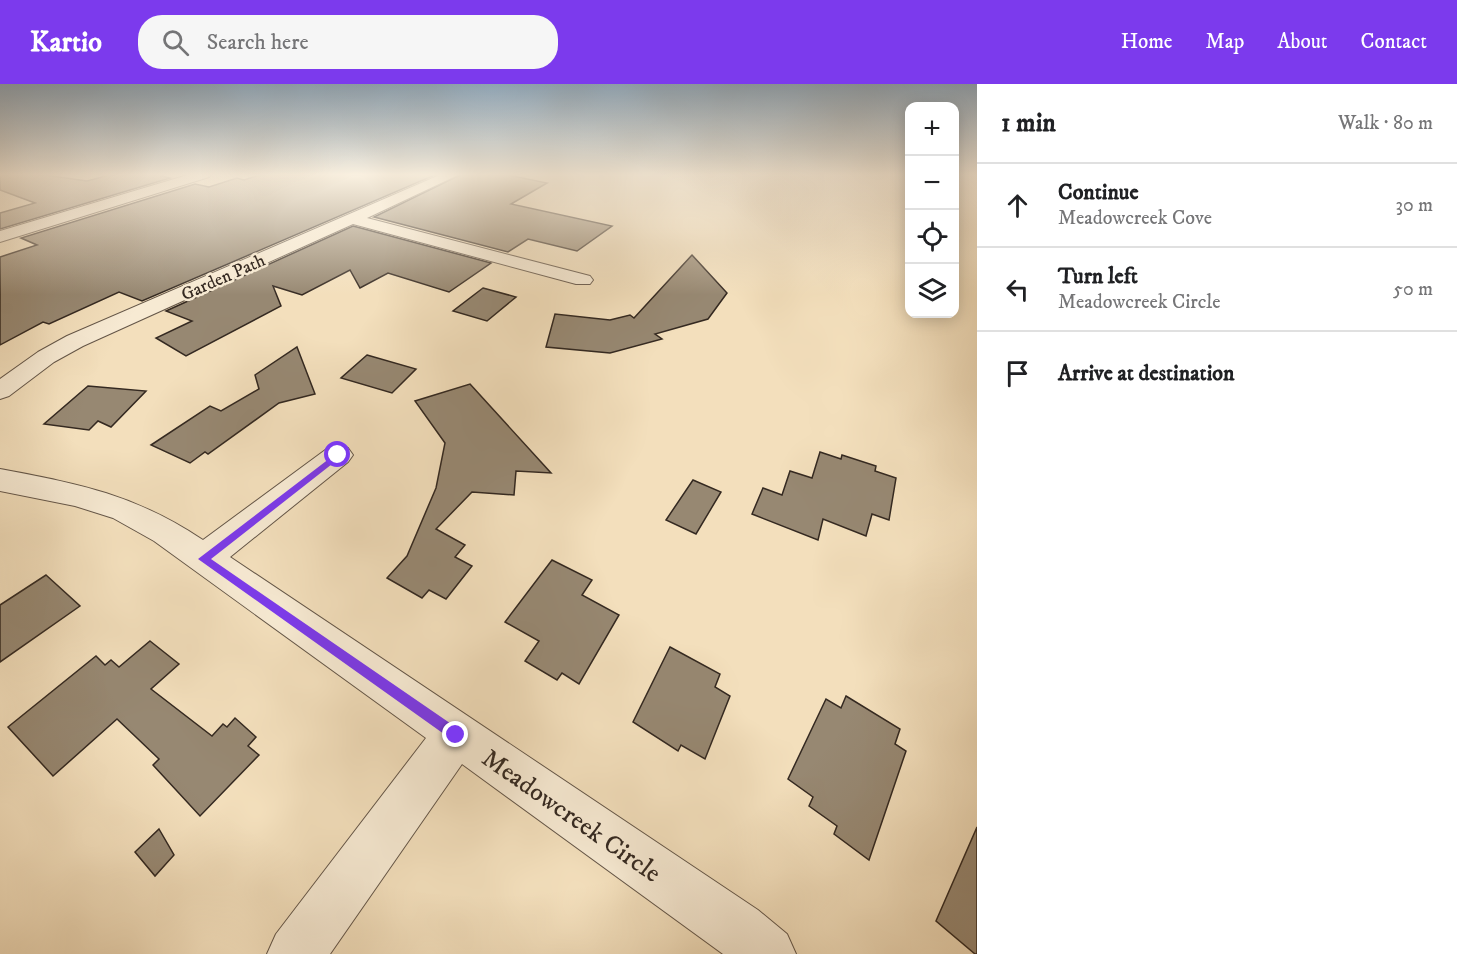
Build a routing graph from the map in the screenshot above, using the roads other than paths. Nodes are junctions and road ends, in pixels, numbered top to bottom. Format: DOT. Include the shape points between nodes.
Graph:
graph roads {
  1 [pos="73,215"];
  2 [pos="362,215"];
  3 [pos="352,219"];
  4 [pos="0,237"];
  5 [pos="583,280"];
  6 [pos="0,391"];
  7 [pos="338,455"];
  8 [pos="0,480"];
  9 [pos="203,559"];
  10 [pos="456,735"];
  11 [pos="296,954"];
  12 [pos="767,954"];
  1 -- 4 [label="street"];
  2 -- 3 [label="street, Garden Path"];
  3 -- 5 [label="street"];
  3 -- 6 [label="street, Garden Path" via="75,341"];
  7 -- 9 [label="street"];
  8 -- 9 [label="street, Meadowcreek Circle" via="79,495 124,510 166,532"];
  9 -- 10 [label="street, Meadowcreek Circle"];
  10 -- 11 [label="street"];
  10 -- 12 [label="street, Meadowcreek Circle"];
}
